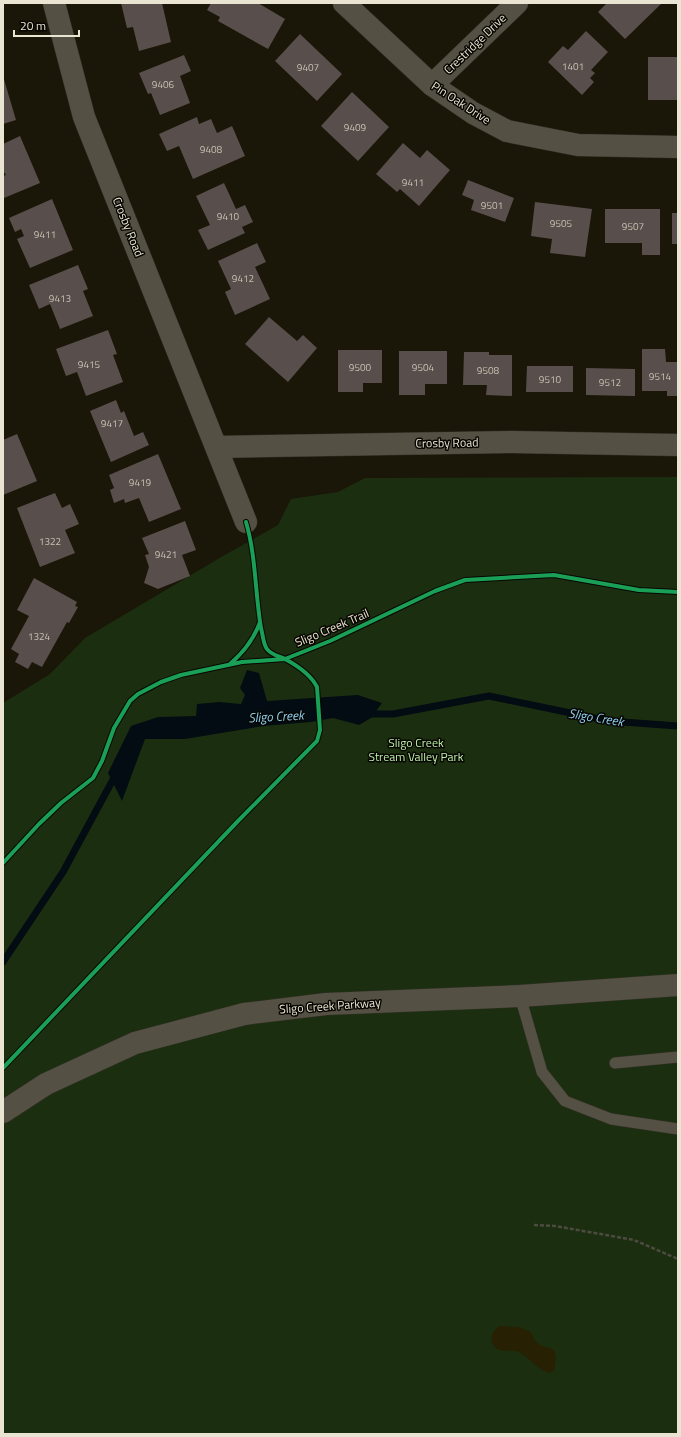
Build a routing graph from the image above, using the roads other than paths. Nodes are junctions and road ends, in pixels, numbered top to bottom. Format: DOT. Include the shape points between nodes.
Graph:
graph roads {
  1 [pos="54,3"];
  2 [pos="344,3"];
  3 [pos="517,3"];
  4 [pos="432,85"];
  5 [pos="678,147"];
  6 [pos="678,445"];
  7 [pos="216,447"];
  8 [pos="246,522"];
  9 [pos="678,985"];
  10 [pos="520,996"];
  11 [pos="678,1057"];
  12 [pos="615,1063"];
  13 [pos="3,1112"];
  14 [pos="678,1129"];
  1 -- 7 [label="street, Crosby Road" via="84,117"];
  2 -- 4 [label="street, Pin Oak Drive"];
  3 -- 4 [label="street, Crestridge Drive"];
  4 -- 5 [label="street, Pin Oak Drive" via="473,114 507,131 578,145"];
  6 -- 7 [label="street, Crosby Road" via="512,442"];
  7 -- 8 [label="street, Crosby Road"];
  9 -- 10 [label="street, Sligo Creek Parkway"];
  10 -- 13 [label="street, Sligo Creek Parkway" via="326,1004 244,1014 135,1043 46,1084"];
  10 -- 14 [label="lane" via="542,1072 566,1101 611,1120"];
  11 -- 12 [label="lane"];
}
